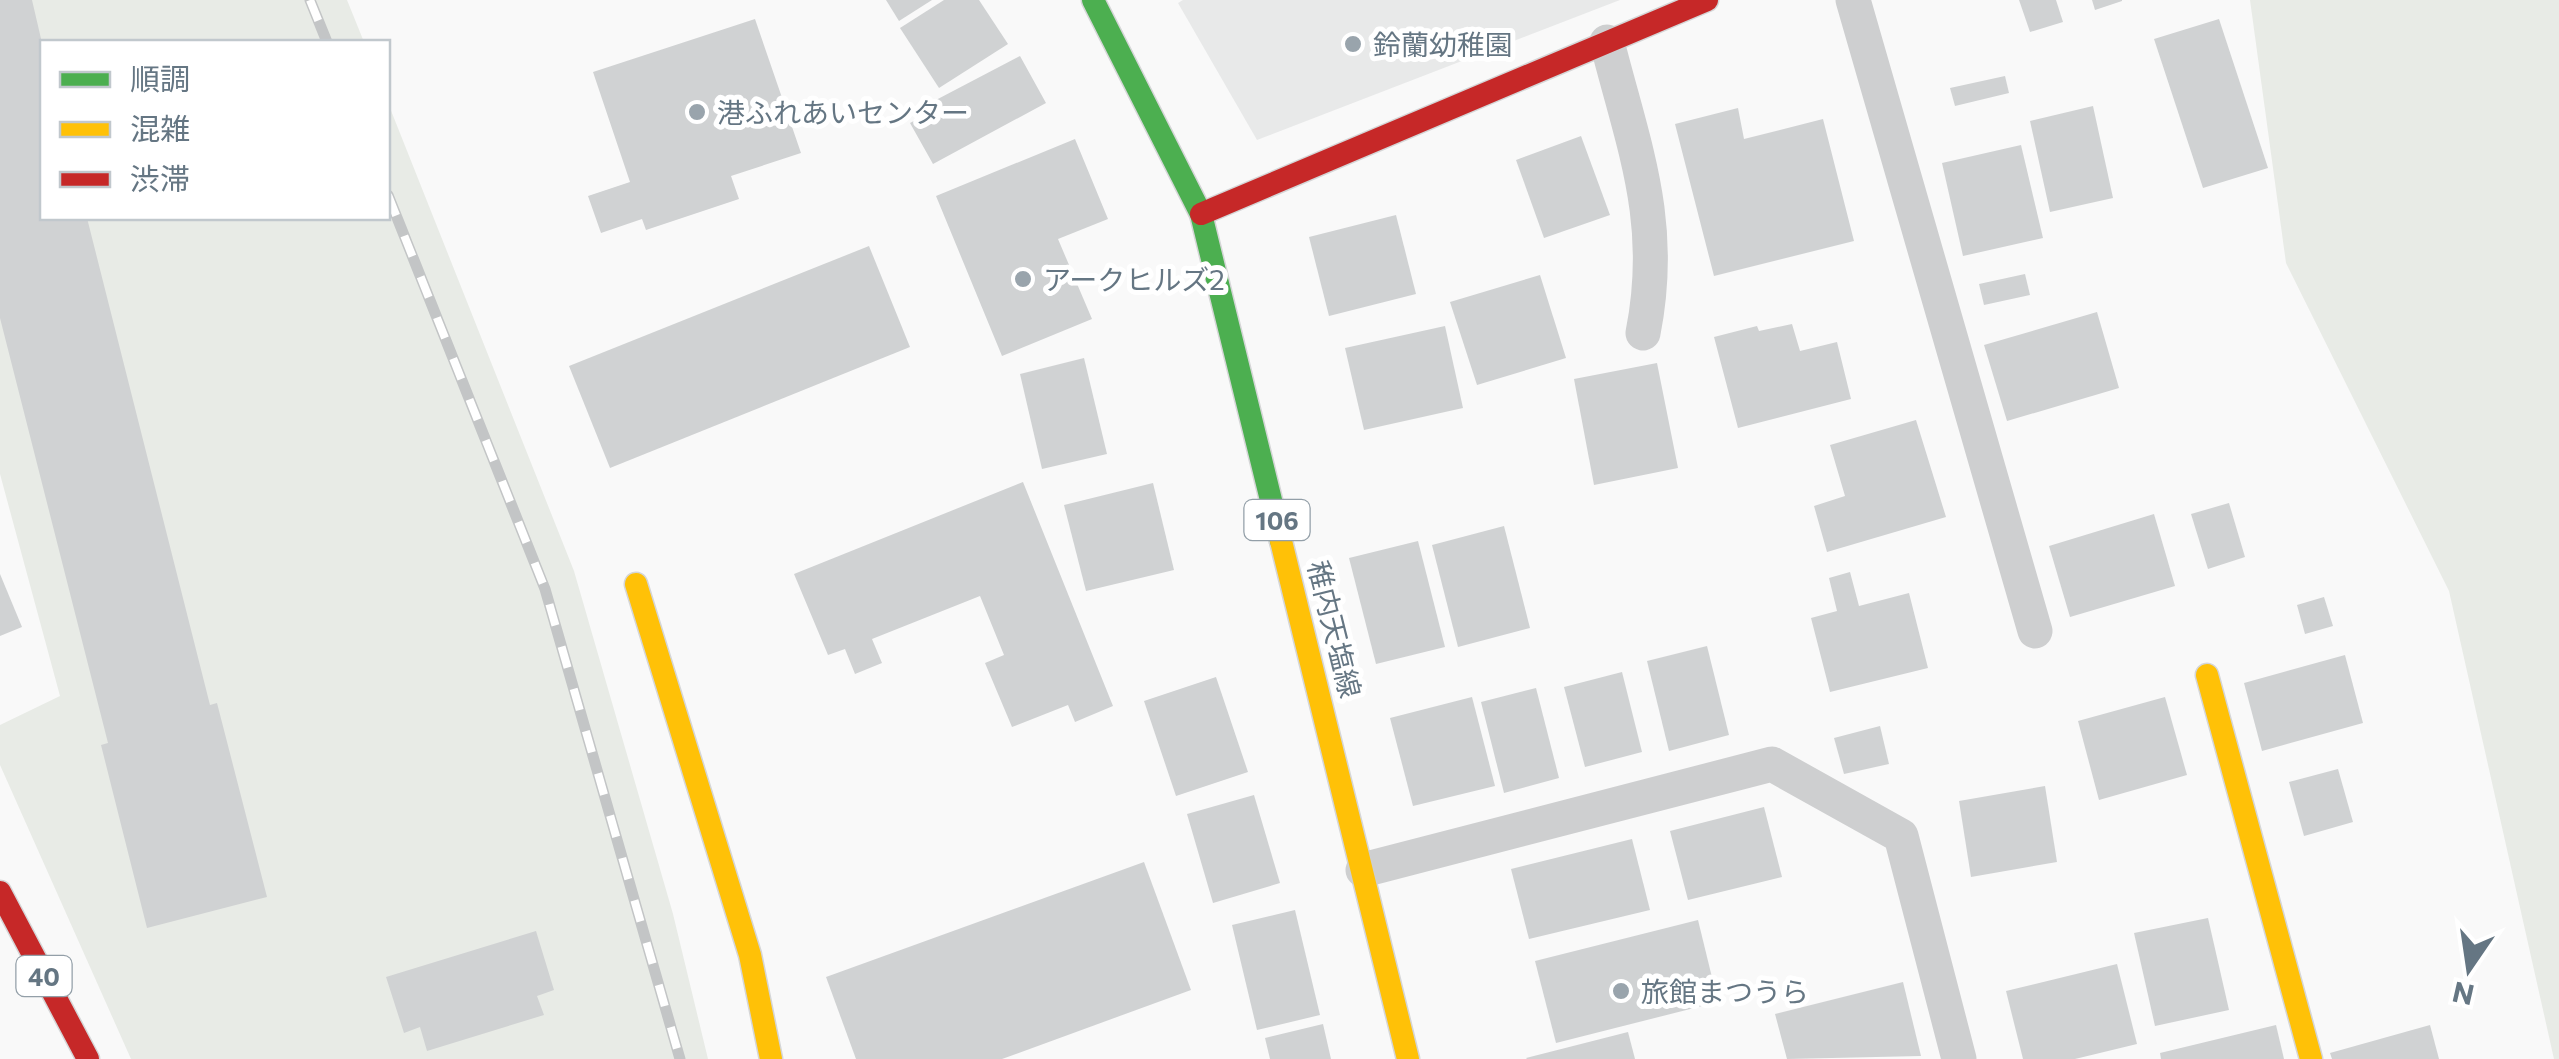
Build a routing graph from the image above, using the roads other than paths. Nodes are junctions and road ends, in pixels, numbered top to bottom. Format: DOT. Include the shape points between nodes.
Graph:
graph roads {
  1 [pos="1093,0"];
  2 [pos="1707,0"];
  3 [pos="1853,0"];
  4 [pos="1607,42"];
  5 [pos="1201,214"];
  6 [pos="1643,333"];
  7 [pos="636,584"];
  8 [pos="2035,631"];
  9 [pos="2207,675"];
  10 [pos="1364,870"];
  11 [pos="0,892"];
  12 [pos="0,909"];
  13 [pos="53,1042"];
  14 [pos="88,1059"];
  15 [pos="771,1059"];
  16 [pos="1408,1059"];
  17 [pos="1958,1059"];
  18 [pos="2312,1059"];
  1 -- 5 [label="main road, 稚内天塩線 / 106"];
  2 -- 4 [label="main road"];
  3 -- 8 [label="lane"];
  4 -- 5 [label="main road"];
  4 -- 6 [label="lane" via="1652,214 1653,282"];
  5 -- 10 [label="main road, 稚内天塩線 / 106"];
  7 -- 15 [label="main road" via="750,956"];
  9 -- 18 [label="main road"];
  10 -- 16 [label="main road, 稚内天塩線 / 106"];
  10 -- 17 [label="lane" via="1772,764 1900,836"];
  11 -- 14 [label="main road, 40"];
  12 -- 13 [label="main road"];
}
